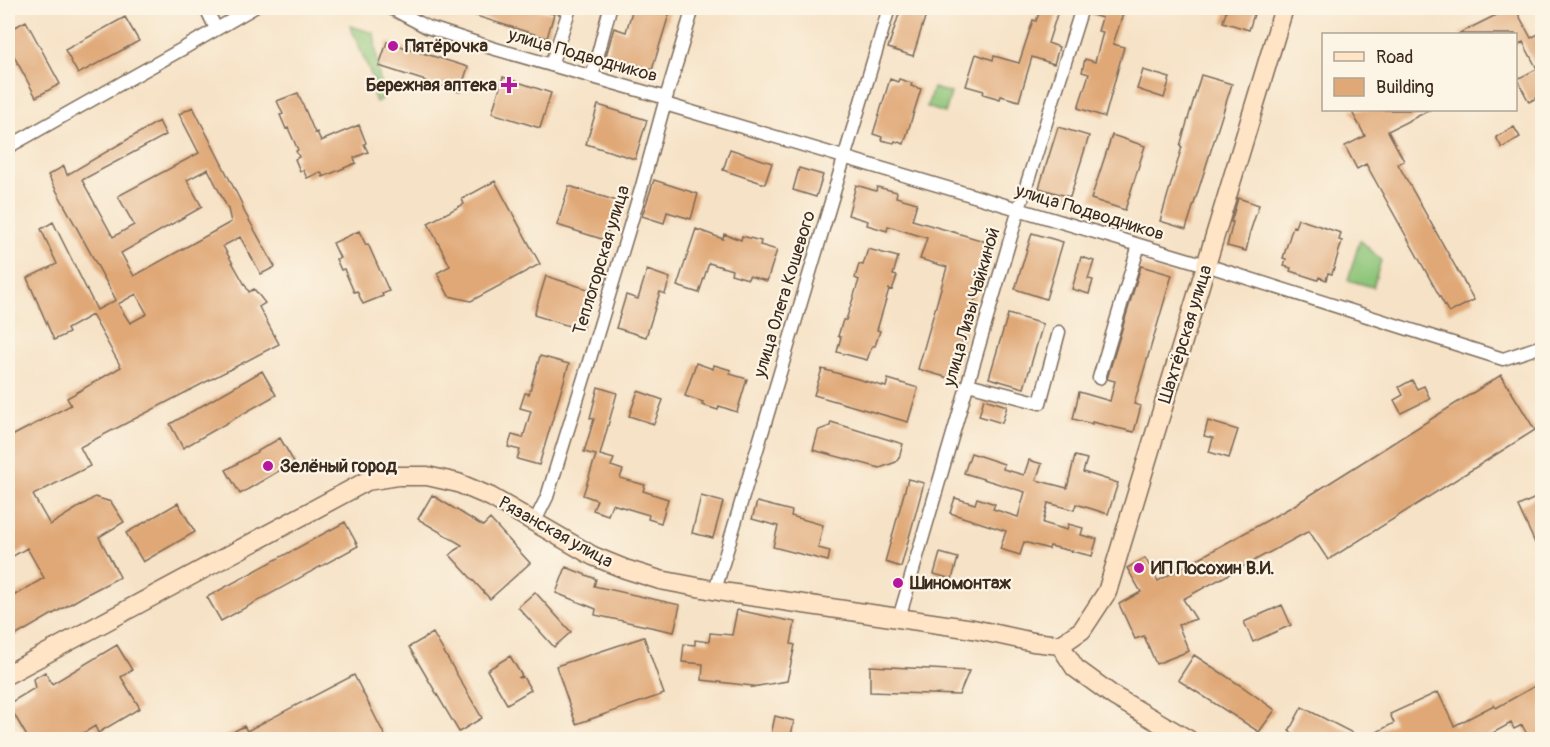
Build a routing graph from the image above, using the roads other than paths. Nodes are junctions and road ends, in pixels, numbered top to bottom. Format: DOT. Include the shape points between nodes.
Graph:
graph roads {
  1 [pos="206,8"];
  2 [pos="253,8"];
  3 [pos="391,8"];
  4 [pos="561,8"];
  5 [pos="610,8"];
  6 [pos="693,8"];
  7 [pos="889,8"];
  8 [pos="1082,8"];
  9 [pos="1284,8"];
  10 [pos="216,29"];
  11 [pos="551,64"];
  12 [pos="592,77"];
  13 [pos="665,101"];
  14 [pos="8,147"];
  15 [pos="843,158"];
  16 [pos="1018,209"];
  17 [pos="1139,245"];
  18 [pos="1206,265"];
  19 [pos="1059,332"];
  20 [pos="1542,346"];
  21 [pos="1099,378"];
  22 [pos="968,384"];
  23 [pos="535,521"];
  24 [pos="715,590"];
  25 [pos="899,618"];
  26 [pos="1060,645"];
  27 [pos="8,674"];
  28 [pos="1188,740"];
  1 -- 10 [label="street"];
  2 -- 10 [label="street"];
  3 -- 11 [label="street, улица Подводников" via="427,27"];
  4 -- 11 [label="street" via="568,11"];
  5 -- 12 [label="street"];
  6 -- 13 [label="street, Теплогорская улица"];
  7 -- 15 [label="street, улица Олега Кошевого"];
  8 -- 16 [label="street, улица Лизы Чайкиной"];
  9 -- 18 [label="main road, Шахтёрская улица"];
  10 -- 14 [label="street"];
  11 -- 12 [label="street, улица Подводников"];
  12 -- 13 [label="street, улица Подводников"];
  13 -- 15 [label="street, улица Подводников"];
  13 -- 23 [label="street, Теплогорская улица" via="551,486"];
  15 -- 16 [label="street, улица Подводников"];
  15 -- 24 [label="street, улица Олега Кошевого"];
  16 -- 17 [label="street, улица Подводников"];
  16 -- 22 [label="street, улица Лизы Чайкиной"];
  17 -- 18 [label="street, улица Подводников"];
  17 -- 21 [label="street"];
  18 -- 20 [label="street, улица Подводников" via="1503,359"];
  18 -- 26 [label="main road, Шахтёрская улица" via="1107,592 1082,630"];
  19 -- 22 [label="street" via="1040,403"];
  22 -- 25 [label="street, улица Лизы Чайкиной"];
  23 -- 24 [label="main road, Рязанская улица" via="593,556 625,569"];
  23 -- 27 [label="main road, Рязанская улица" via="458,483 427,476 367,481"];
  24 -- 25 [label="main road, Рязанская улица"];
  25 -- 26 [label="main road, Рязанская улица"];
  26 -- 28 [label="main road" via="1075,668"];
}
